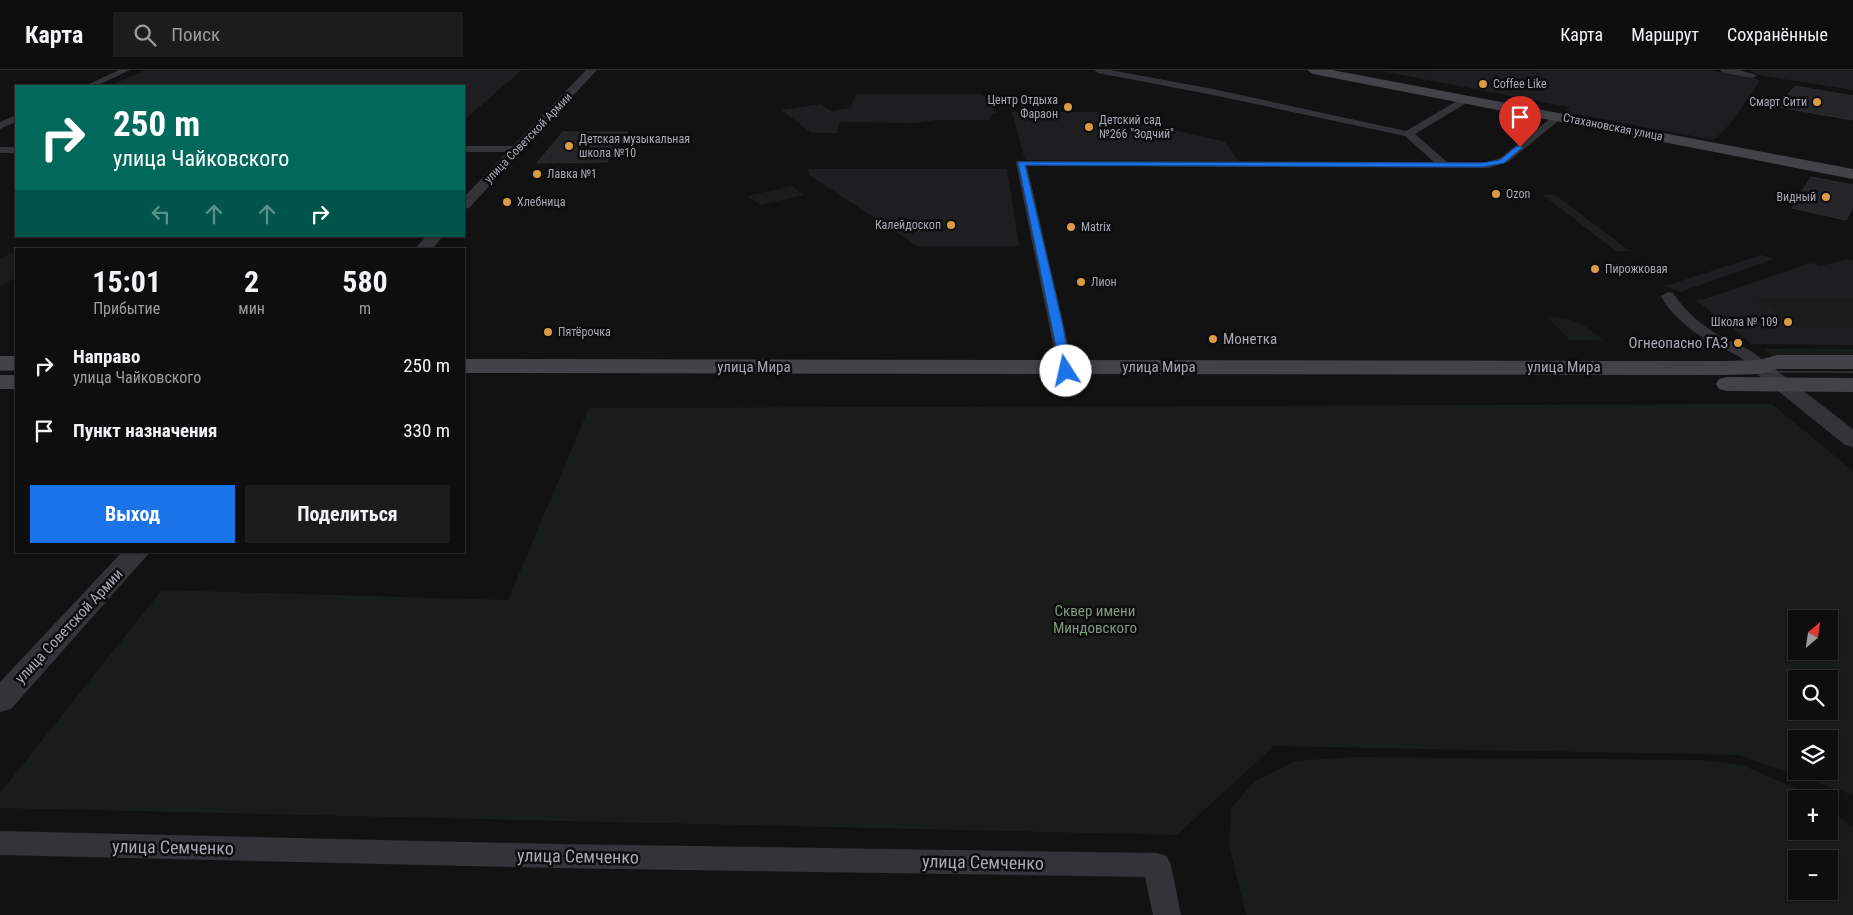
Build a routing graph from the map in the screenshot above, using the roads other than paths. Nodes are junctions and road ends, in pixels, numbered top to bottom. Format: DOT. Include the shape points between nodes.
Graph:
graph roads {
  1 [pos="126,70"];
  2 [pos="592,70"];
  3 [pos="1098,70"];
  4 [pos="1314,70"];
  5 [pos="1724,70"];
  6 [pos="1753,75"];
  7 [pos="91,85"];
  8 [pos="1464,100"];
  9 [pos="1558,117"];
  10 [pos="15,118"];
  11 [pos="0,126"];
  12 [pos="1408,134"];
  13 [pos="465,149"];
  14 [pos="517,149"];
  15 [pos="0,150"];
  16 [pos="15,150"];
  17 [pos="1445,165"];
  18 [pos="1853,174"];
  19 [pos="465,204"];
  20 [pos="434,237"];
  21 [pos="424,248"];
  22 [pos="1668,296"];
  23 [pos="1853,362"];
  24 [pos="0,363"];
  25 [pos="15,363"];
  26 [pos="465,366"];
  27 [pos="1760,367"];
  28 [pos="1067,375"];
  29 [pos="0,382"];
  30 [pos="15,382"];
  31 [pos="465,382"];
  32 [pos="1783,384"];
  33 [pos="1853,385"];
  34 [pos="1853,440"];
  35 [pos="136,553"];
  36 [pos="0,701"];
  37 [pos="0,843"];
  38 [pos="1167,915"];
  1 -- 7 [label="street"];
  2 -- 14 [label="street, улица Советской Армии"];
  3 -- 12 [label="street"];
  4 -- 8 [label="main road, Стахановская улица"];
  5 -- 6 [label="street"];
  8 -- 9 [label="main road, Стахановская улица"];
  8 -- 12 [label="street"];
  9 -- 17 [label="street" via="1502,161"];
  9 -- 18 [label="main road, Стахановская улица"];
  10 -- 11 [label="street"];
  12 -- 17 [label="street"];
  13 -- 14 [label="street"];
  14 -- 19 [label="street, улица Советской Армии"];
  15 -- 16 [label="street"];
  17 -- 28 [label="street" via="1021,163"];
  20 -- 21 [label="street"];
  22 -- 27 [label="street" via="1675,308 1704,332 1723,344 1751,354"];
  23 -- 27 [label="main road, улица Мира" via="1777,362"];
  24 -- 25 [label="main road"];
  26 -- 28 [label="main road, улица Мира"];
  27 -- 28 [label="main road, улица Мира"];
  27 -- 32 [label="street"];
  28 -- 31 [label="main road, улица Мира"];
  28 -- 32 [label="main road, улица Мира"];
  29 -- 30 [label="main road"];
  32 -- 33 [label="main road, улица Мира"];
  32 -- 34 [label="street"];
  35 -- 36 [label="street, улица Советской Армии"];
  37 -- 38 [label="street, улица Семченко" via="537,856 1157,865"];
}
